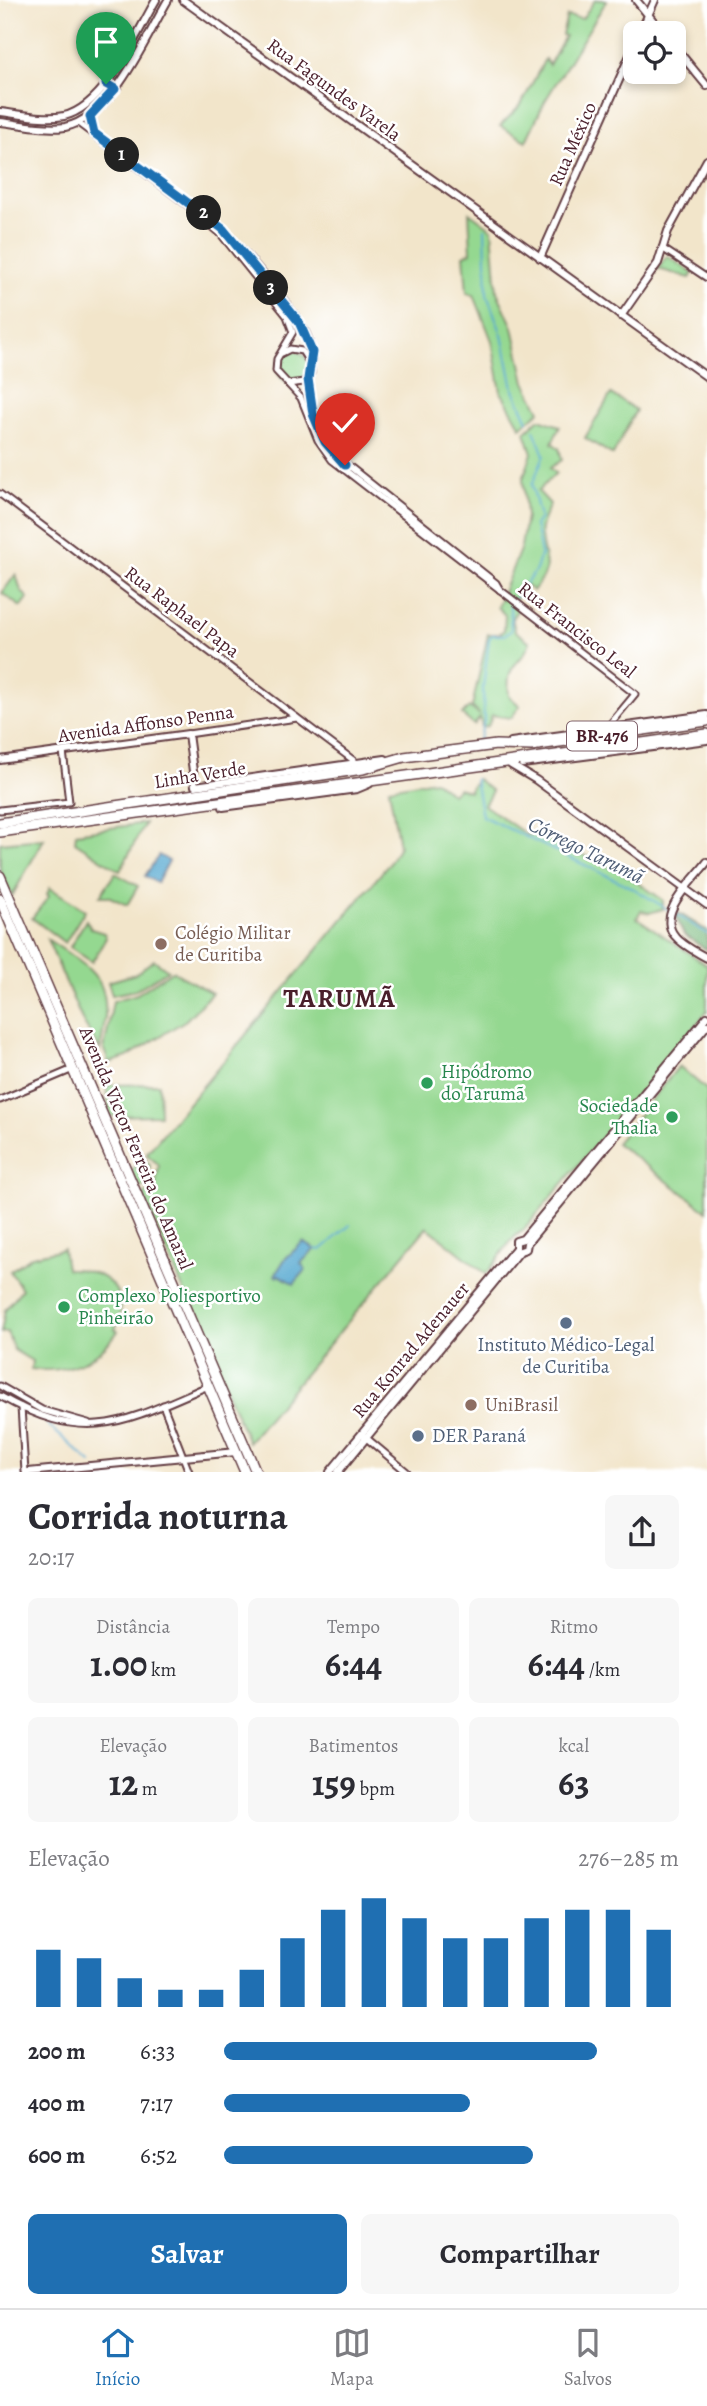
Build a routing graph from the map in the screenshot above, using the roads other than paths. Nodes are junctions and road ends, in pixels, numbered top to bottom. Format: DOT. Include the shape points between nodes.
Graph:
graph roads {
  1 [pos="156,0"];
  2 [pos="168,0"];
  3 [pos="184,0"];
  4 [pos="636,1"];
  5 [pos="654,3"];
  6 [pos="150,9"];
  7 [pos="160,15"];
  8 [pos="648,15"];
  9 [pos="144,20"];
  10 [pos="645,21"];
  11 [pos="653,21"];
  12 [pos="153,25"];
  13 [pos="686,61"];
  14 [pos="623,71"];
  15 [pos="113,74"];
  16 [pos="121,79"];
  17 [pos="106,84"];
  18 [pos="707,86"];
  19 [pos="115,89"];
  20 [pos="0,112"];
  21 [pos="90,116"];
  22 [pos="0,122"];
  23 [pos="78,123"];
  24 [pos="94,133"];
  25 [pos="707,160"];
  26 [pos="662,248"];
  27 [pos="540,258"];
  28 [pos="248,263"];
  29 [pos="707,278"];
  30 [pos="621,316"];
  31 [pos="280,355"];
  32 [pos="312,365"];
  33 [pos="707,377"];
  34 [pos="308,379"];
  35 [pos="288,384"];
  36 [pos="0,494"];
  37 [pos="500,590"];
  38 [pos="707,715"];
  39 [pos="616,718"];
  40 [pos="297,719"];
  41 [pos="707,721"];
  42 [pos="617,727"];
  43 [pos="606,729"];
  44 [pos="188,734"];
  45 [pos="707,734"];
  46 [pos="707,740"];
  47 [pos="496,745"];
  48 [pos="63,751"];
  49 [pos="344,755"];
  50 [pos="404,757"];
  51 [pos="0,760"];
  52 [pos="357,763"];
  53 [pos="540,763"];
  54 [pos="343,765"];
  55 [pos="499,765"];
  56 [pos="511,765"];
  57 [pos="536,780"];
  58 [pos="371,783"];
  59 [pos="195,786"];
  60 [pos="175,801"];
  61 [pos="199,804"];
  62 [pos="223,807"];
  63 [pos="0,810"];
  64 [pos="0,823"];
  65 [pos="0,832"];
  66 [pos="707,862"];
  67 [pos="0,876"];
  68 [pos="686,890"];
  69 [pos="0,900"];
  70 [pos="707,905"];
  71 [pos="707,958"];
  72 [pos="707,1017"];
  73 [pos="707,1025"];
  74 [pos="64,1038"];
  75 [pos="70,1051"];
  76 [pos="73,1069"];
  77 [pos="0,1100"];
  78 [pos="525,1241"];
  79 [pos="169,1281"];
  80 [pos="174,1293"];
  81 [pos="0,1386"];
  82 [pos="208,1386"];
  83 [pos="0,1396"];
  84 [pos="163,1405"];
  85 [pos="21,1407"];
  86 [pos="101,1424"];
  87 [pos="364,1435"];
  88 [pos="236,1452"];
  89 [pos="184,1457"];
  90 [pos="251,1459"];
  91 [pos="27,1472"];
  92 [pos="189,1472"];
  93 [pos="245,1472"];
  94 [pos="256,1472"];
  95 [pos="330,1472"];
  96 [pos="338,1472"];
  97 [pos="407,1472"];
  1 -- 6 [label="main road"];
  2 -- 7 [label="main road"];
  3 -- 27 [label="main road, Rua Fagundes Varela"];
  4 -- 5 [label="main road"];
  4 -- 8 [label="main road"];
  5 -- 8 [label="main road"];
  6 -- 7 [label="main road"];
  6 -- 9 [label="main road"];
  7 -- 12 [label="main road"];
  8 -- 10 [label="main road"];
  8 -- 11 [label="main road"];
  9 -- 12 [label="main road"];
  9 -- 15 [label="main road"];
  12 -- 16 [label="main road"];
  13 -- 18 [label="main road"];
  14 -- 27 [label="main road, Rua México"];
  15 -- 16 [label="main road"];
  15 -- 17 [label="main road"];
  16 -- 19 [label="main road"];
  17 -- 19 [label="main road"];
  17 -- 20 [label="main road" via="86,106 67,115"];
  19 -- 21 [label="main road"];
  21 -- 23 [label="main road"];
  21 -- 24 [label="street"];
  22 -- 23 [label="main road" via="55,128"];
  23 -- 24 [label="street"];
  24 -- 28 [label="street" via="190,207 214,220"];
  25 -- 26 [label="main road"];
  26 -- 29 [label="street"];
  26 -- 30 [label="main road" via="658,263"];
  27 -- 30 [label="main road, Rua Fagundes Varela"];
  28 -- 31 [label="street" via="291,322 292,335"];
  28 -- 32 [label="street" via="305,331"];
  30 -- 33 [label="main road, Rua Fagundes Varela"];
  31 -- 32 [label="street" via="296,349 306,354"];
  31 -- 35 [label="street" via="276,371"];
  32 -- 34 [label="street"];
  34 -- 35 [label="street" via="299,385"];
  34 -- 37 [label="street" via="315,420 335,455"];
  35 -- 37 [label="street" via="301,398 320,444 339,466"];
  36 -- 40 [label="street, Rua Raphael Papa"];
  37 -- 39 [label="street, Rua Francisco Leal" via="635,694"];
  38 -- 42 [label="main road"];
  39 -- 42 [label="street"];
  39 -- 43 [label="street"];
  40 -- 44 [label="street, Avenida Affonso Penna"];
  40 -- 49 [label="street, Rua Raphael Papa"];
  41 -- 47 [label="highway, Linha Verde / BR-476" via="531,746"];
  42 -- 43 [label="main road"];
  43 -- 47 [label="main road"];
  44 -- 48 [label="main road, Avenida Affonso Penna"];
  44 -- 59 [label="main road"];
  45 -- 55 [label="highway, Linha Verde / BR-476"];
  46 -- 53 [label="main road"];
  47 -- 50 [label="highway, Linha Verde / BR-476"];
  48 -- 51 [label="main road, Avenida Affonso Penna"];
  48 -- 63 [label="street" via="69,802"];
  49 -- 52 [label="street, Rua Raphael Papa"];
  49 -- 54 [label="street"];
  50 -- 52 [label="main road, Linha Verde"];
  50 -- 60 [label="highway, Linha Verde / BR-476" via="363,769"];
  52 -- 54 [label="main road, Linha Verde"];
  53 -- 56 [label="main road"];
  53 -- 57 [label="main road" via="531,767"];
  54 -- 59 [label="main road, Linha Verde"];
  55 -- 56 [label="main road"];
  55 -- 58 [label="highway, Linha Verde / BR-476"];
  56 -- 57 [label="main road"];
  57 -- 68 [label="main road"];
  58 -- 61 [label="highway, Linha Verde / BR-476"];
  58 -- 62 [label="main road, Linha Verde" via="357,789"];
  59 -- 60 [label="highway"];
  60 -- 61 [label="highway, Linha Verde / BR-476"];
  60 -- 64 [label="highway, Linha Verde / BR-476"];
  60 -- 65 [label="highway, Linha Verde"];
  61 -- 62 [label="highway"];
  66 -- 68 [label="main road"];
  67 -- 74 [label="highway, Avenida Victor Ferreira do Amaral"];
  68 -- 70 [label="main road"];
  68 -- 71 [label="main road" via="671,910 673,934"];
  69 -- 74 [label="highway, Avenida Victor Ferreira do Amaral"];
  72 -- 78 [label="main road"];
  73 -- 78 [label="main road"];
  74 -- 75 [label="highway, Avenida Victor Ferreira do Amaral"];
  75 -- 76 [label="highway, Avenida Victor Ferreira do Amaral"];
  75 -- 79 [label="highway, Avenida Victor Ferreira do Amaral"];
  76 -- 77 [label="street"];
  76 -- 79 [label="highway, Avenida Victor Ferreira do Amaral"];
  78 -- 87 [label="main road, Rua Konrad Adenauer" via="526,1249 518,1249"];
  79 -- 80 [label="highway, Avenida Victor Ferreira do Amaral"];
  80 -- 82 [label="highway, Avenida Victor Ferreira do Amaral"];
  80 -- 90 [label="highway, Avenida Victor Ferreira do Amaral"];
  81 -- 86 [label="street" via="71,1420"];
  82 -- 84 [label="street"];
  82 -- 88 [label="highway, Avenida Victor Ferreira do Amaral"];
  83 -- 85 [label="street"];
  84 -- 86 [label="street" via="125,1422"];
  84 -- 89 [label="street"];
  85 -- 86 [label="street" via="73,1425"];
  85 -- 91 [label="street"];
  87 -- 95 [label="main road, Rua Konrad Adenauer"];
  87 -- 96 [label="main road, Rua Konrad Adenauer"];
  87 -- 97 [label="street"];
  88 -- 89 [label="main road"];
  88 -- 90 [label="highway"];
  88 -- 93 [label="highway, Avenida Victor Ferreira do Amaral"];
  89 -- 91 [label="main road"];
  89 -- 92 [label="street"];
  90 -- 94 [label="highway, Avenida Victor Ferreira do Amaral"];
}
